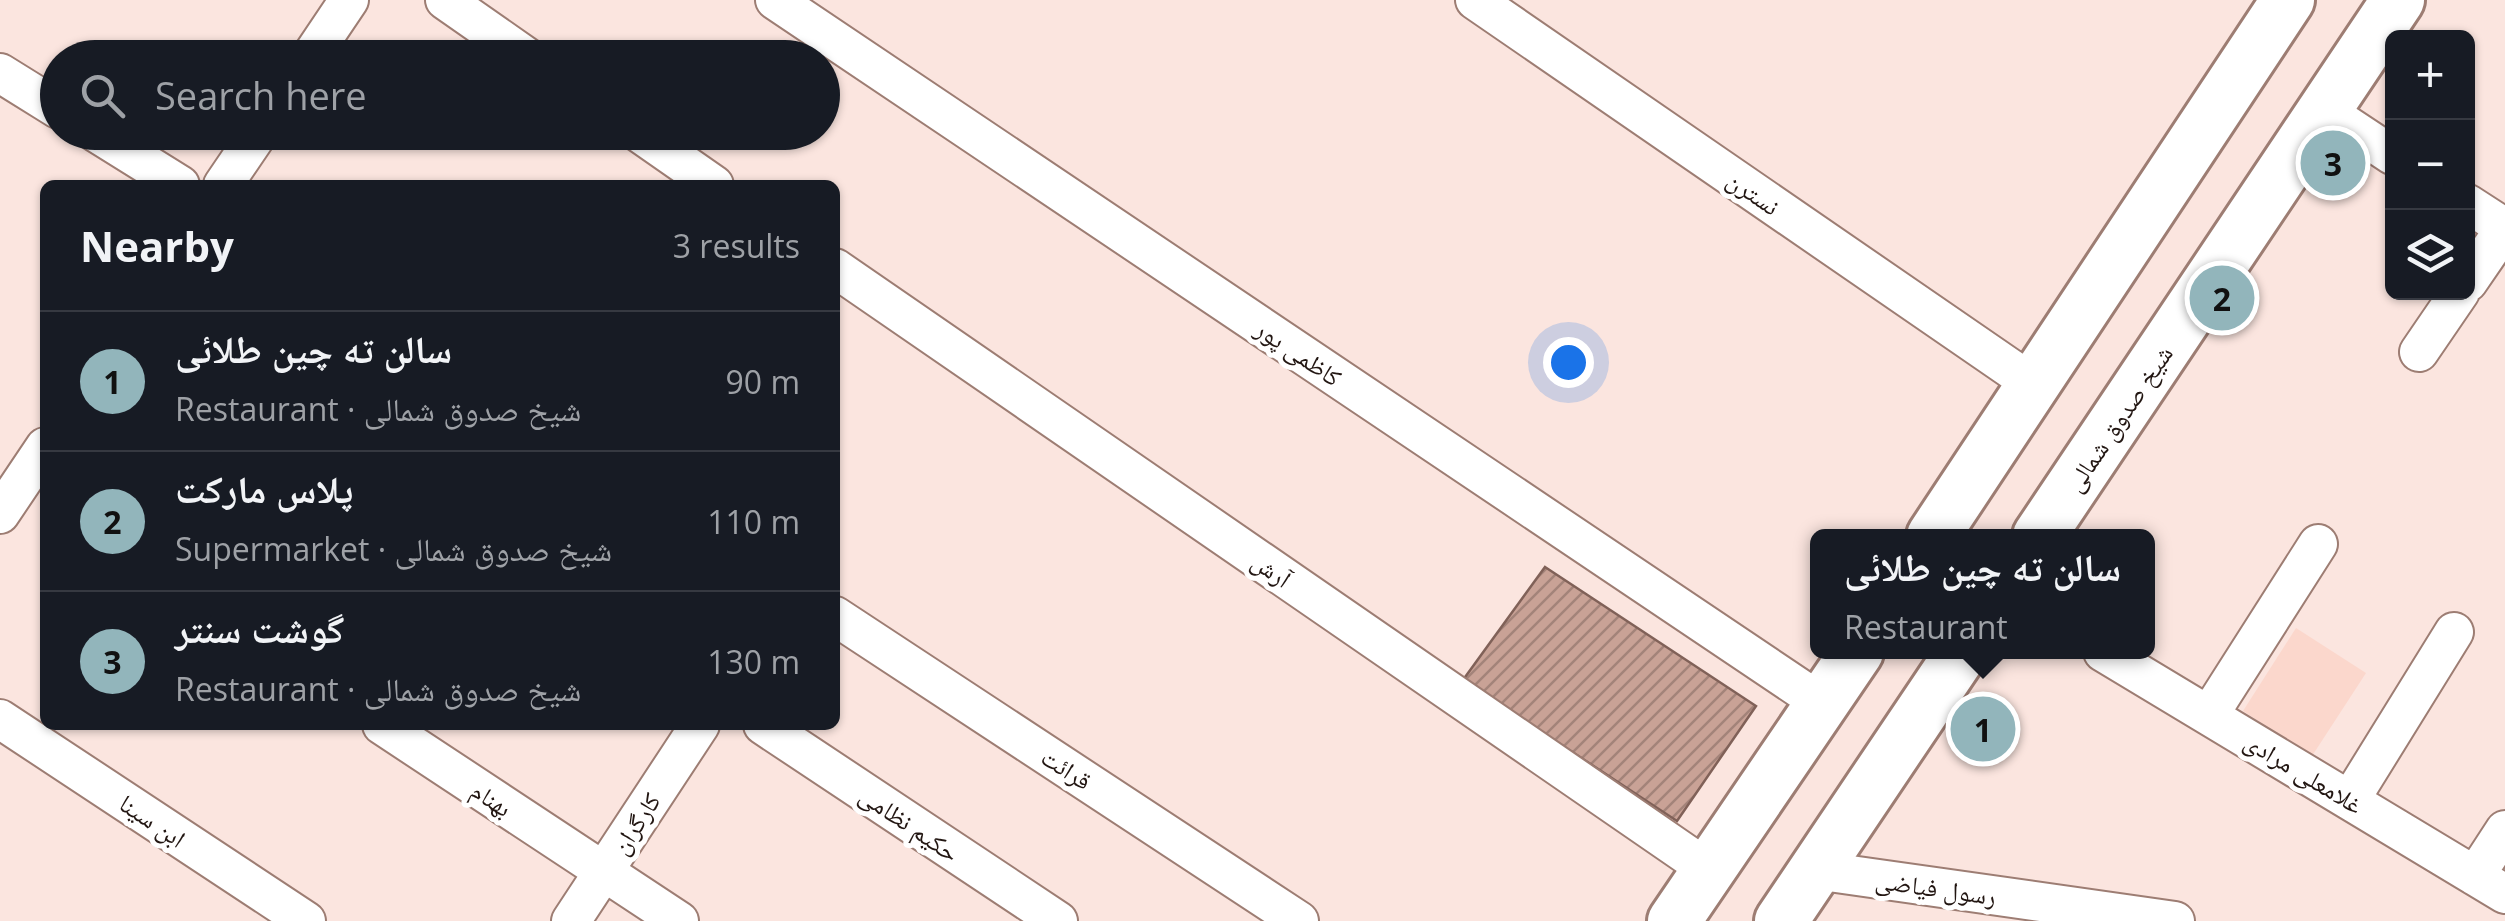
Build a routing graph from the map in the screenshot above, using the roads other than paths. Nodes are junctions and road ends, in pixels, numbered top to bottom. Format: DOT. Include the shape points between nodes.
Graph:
graph roads {
  1 [pos="349,0"];
  2 [pos="445,0"];
  3 [pos="774,0"];
  4 [pos="1475,0"];
  5 [pos="2398,0"];
  6 [pos="2279,3"];
  7 [pos="322,40"];
  8 [pos="502,40"];
  9 [pos="834,40"];
  10 [pos="840,44"];
  11 [pos="0,74"];
  12 [pos="40,98"];
  13 [pos="2324,110"];
  14 [pos="124,150"];
  15 [pos="247,150"];
  16 [pos="664,150"];
  17 [pos="2385,150"];
  18 [pos="172,180"];
  19 [pos="227,180"];
  20 [pos="707,180"];
  21 [pos="2475,209"];
  22 [pos="2505,228"];
  23 [pos="840,271"];
  24 [pos="2475,272"];
  25 [pos="2455,300"];
  26 [pos="2419,352"];
  27 [pos="2034,384"];
  28 [pos="40,458"];
  29 [pos="21,501"];
  30 [pos="1938,529"];
  31 [pos="2044,529"];
  32 [pos="2318,544"];
  33 [pos="840,619"];
  34 [pos="2454,632"];
  35 [pos="1852,659"];
  36 [pos="1957,659"];
  37 [pos="2115,659"];
  38 [pos="1822,704"];
  39 [pos="2209,715"];
  40 [pos="0,719"];
  41 [pos="390,730"];
  42 [pos="697,730"];
  43 [pos="771,730"];
  44 [pos="2350,800"];
  45 [pos="2505,830"];
  46 [pos="1709,870"];
  47 [pos="1816,870"];
  48 [pos="603,872"];
  49 [pos="2490,885"];
  50 [pos="2024,911"];
  51 [pos="2129,918"];
  52 [pos="306,921"];
  53 [pos="571,921"];
  54 [pos="679,921"];
  55 [pos="1058,921"];
  56 [pos="1299,921"];
  57 [pos="1674,921"];
  58 [pos="1781,921"];
  59 [pos="2175,921"];
  1 -- 7 [label="street"];
  2 -- 8 [label="street"];
  3 -- 9 [label="street, کاظمی پور"];
  4 -- 27 [label="street, نسترن"];
  5 -- 13 [label="main road, شیخ صدوق شمالی"];
  6 -- 27 [label="main road"];
  10 -- 38 [label="street, کاظمی پور"];
  11 -- 12 [label="street"];
  13 -- 17 [label="street"];
  13 -- 31 [label="main road, شیخ صدوق شمالی"];
  14 -- 18 [label="street"];
  15 -- 19 [label="street"];
  16 -- 20 [label="street"];
  21 -- 22 [label="street"];
  22 -- 24 [label="street"];
  23 -- 46 [label="street, آرش"];
  25 -- 26 [label="street"];
  27 -- 30 [label="main road"];
  28 -- 29 [label="street"];
  32 -- 39 [label="street"];
  33 -- 56 [label="street, قرائت"];
  34 -- 44 [label="street"];
  35 -- 38 [label="main road"];
  36 -- 47 [label="main road"];
  37 -- 39 [label="street, غلامعلی مرادی"];
  38 -- 46 [label="main road"];
  39 -- 44 [label="street, غلامعلی مرادی"];
  40 -- 52 [label="street, ابن سینا"];
  41 -- 48 [label="street, بهنام"];
  42 -- 48 [label="street, کارگران"];
  43 -- 55 [label="street, حکیم نظامی"];
  44 -- 49 [label="street, غلامعلی مرادی"];
  45 -- 49 [label="street"];
  46 -- 57 [label="main road"];
  47 -- 50 [label="street, رسول فیاضی"];
  47 -- 58 [label="main road"];
  48 -- 53 [label="street, کارگران"];
  48 -- 54 [label="street, بهنام"];
  50 -- 51 [label="street, رسول فیاضی"];
  51 -- 59 [label="street, رسول فیاضی"];
}
